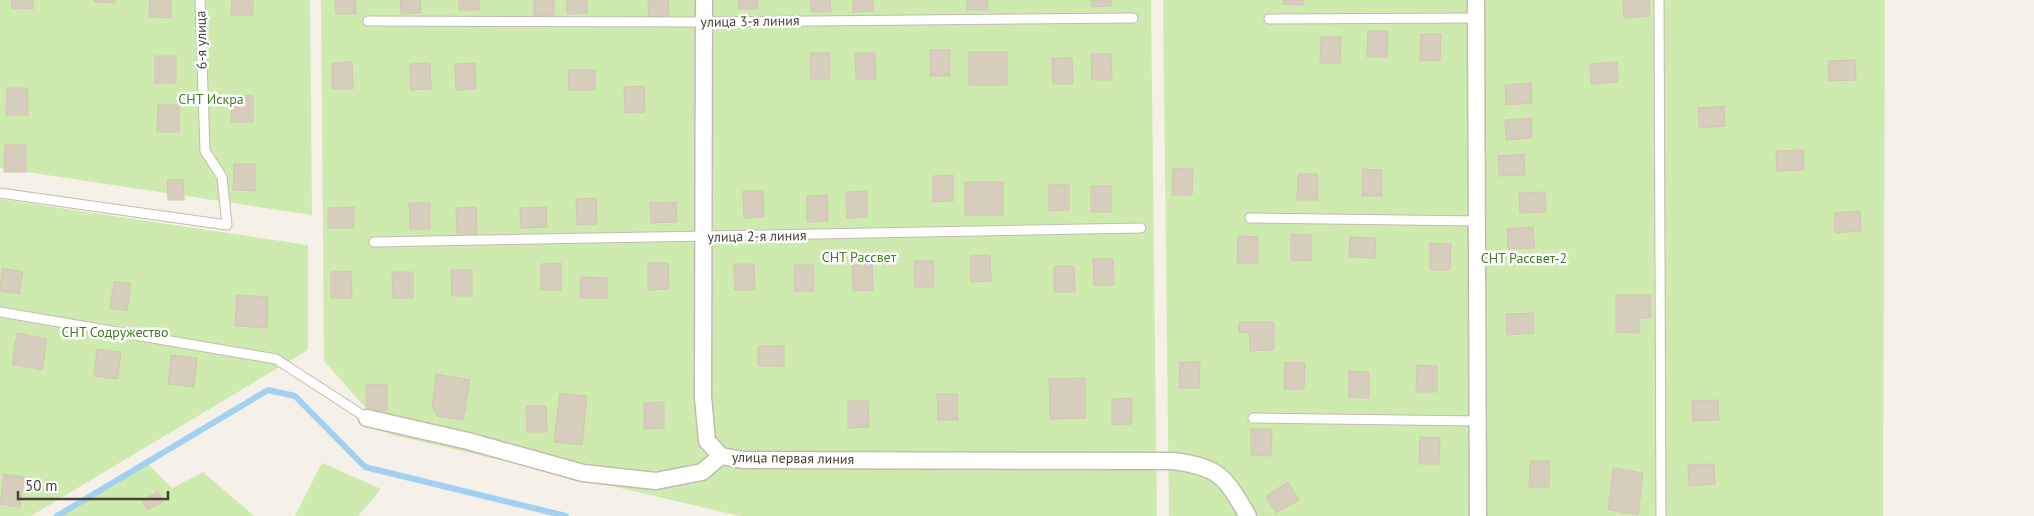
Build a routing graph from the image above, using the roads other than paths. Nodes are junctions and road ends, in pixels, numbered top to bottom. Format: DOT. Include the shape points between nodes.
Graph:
graph roads {
  1 [pos="200,0"];
  2 [pos="704,0"];
  3 [pos="1476,0"];
  4 [pos="1659,0"];
  5 [pos="1134,18"];
  6 [pos="1476,18"];
  7 [pos="1269,19"];
  8 [pos="368,21"];
  9 [pos="705,22"];
  10 [pos="0,193"];
  11 [pos="1250,218"];
  12 [pos="1478,221"];
  13 [pos="1141,228"];
  14 [pos="702,237"];
  15 [pos="374,242"];
  16 [pos="0,312"];
  17 [pos="367,418"];
  18 [pos="1253,418"];
  19 [pos="1478,421"];
  20 [pos="721,456"];
  21 [pos="1248,516"];
  22 [pos="1478,516"];
  23 [pos="1661,516"];
  1 -- 10 [label="lane, 6-я улица" via="204,151 222,177 228,225"];
  2 -- 9 [label="street"];
  3 -- 6 [label="street"];
  4 -- 23 [label="lane"];
  5 -- 9 [label="lane, улица 3-я линия"];
  6 -- 7 [label="lane"];
  6 -- 12 [label="street"];
  8 -- 9 [label="lane, улица 3-я линия"];
  9 -- 14 [label="street"];
  11 -- 12 [label="lane"];
  12 -- 19 [label="street"];
  13 -- 14 [label="lane, улица 2-я линия"];
  14 -- 15 [label="lane, улица 2-я линия"];
  14 -- 20 [label="street" via="702,397 707,440"];
  16 -- 17 [label="lane" via="276,359"];
  17 -- 20 [label="street, улица первая линия" via="468,441 583,473 656,481 702,472"];
  18 -- 19 [label="lane"];
  19 -- 22 [label="street"];
  20 -- 21 [label="street, улица первая линия" via="743,460 1174,461 1200,464 1223,478"];
}
